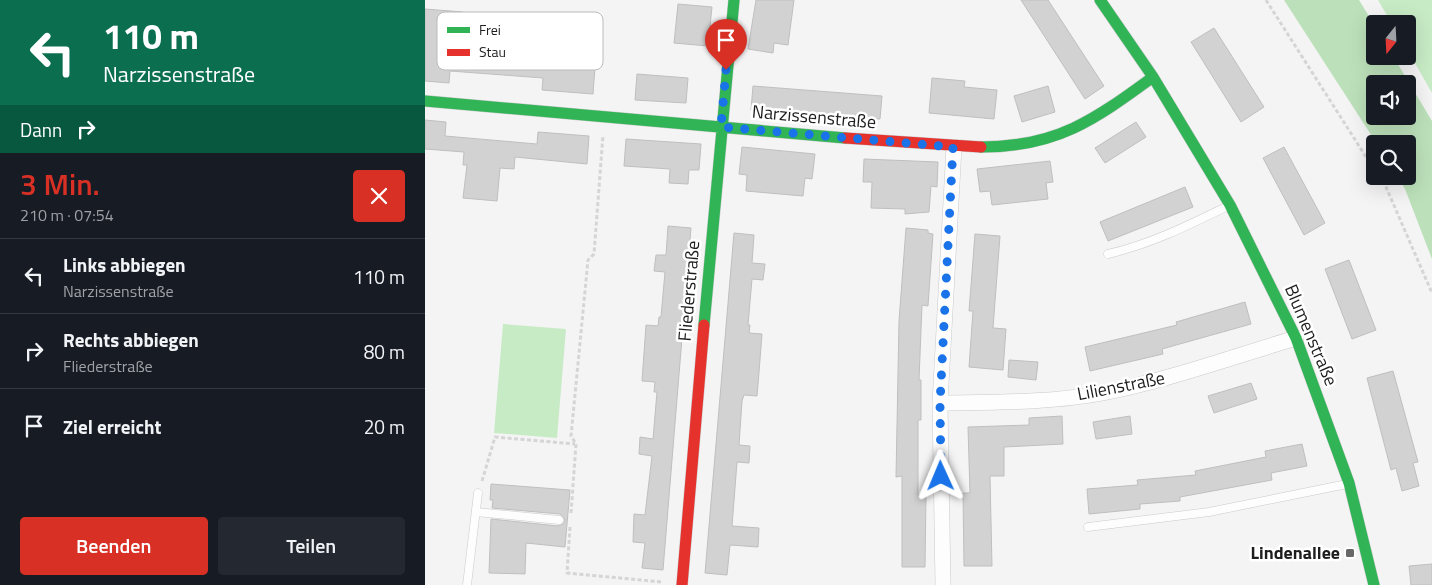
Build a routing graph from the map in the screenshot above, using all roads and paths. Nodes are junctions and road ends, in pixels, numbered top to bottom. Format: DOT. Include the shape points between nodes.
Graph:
graph roads {
  1 [pos="735,0"];
  2 [pos="1100,0"];
  3 [pos="1266,0"];
  4 [pos="1153,77"];
  5 [pos="425,101"];
  6 [pos="604,117"];
  7 [pos="721,127"];
  8 [pos="953,147"];
  9 [pos="1366,157"];
  10 [pos="1384,185"];
  11 [pos="1230,205"];
  12 [pos="1108,254"];
  13 [pos="1432,293"];
  14 [pos="1296,338"];
  15 [pos="940,403"];
  16 [pos="576,444"];
  17 [pos="1349,483"];
  18 [pos="478,493"];
  19 [pos="475,512"];
  20 [pos="559,520"];
  21 [pos="1088,527"];
  22 [pos="467,585"];
  23 [pos="682,585"];
  24 [pos="943,585"];
  25 [pos="1374,585"];
  1 -- 7 [label="street, Fliederstraße"];
  2 -- 4 [label="street, Blumenstraße"];
  3 -- 9 [label="path"];
  4 -- 8 [label="street, Narzissenstraße" via="1099,115 1056,136 1017,146"];
  4 -- 11 [label="street, Blumenstraße"];
  5 -- 6 [label="street, Narzissenstraße"];
  6 -- 7 [label="street, Narzissenstraße"];
  6 -- 16 [label="path" via="594,254 588,260 571,436"];
  7 -- 8 [label="street, Narzissenstraße"];
  7 -- 23 [label="street, Fliederstraße"];
  8 -- 15 [label="street"];
  10 -- 13 [label="path"];
  11 -- 12 [label="lane" via="1171,234"];
  11 -- 14 [label="street, Blumenstraße"];
  14 -- 15 [label="street, Lilienstraße" via="1152,382 1101,393 1026,402"];
  14 -- 17 [label="street, Blumenstraße"];
  15 -- 24 [label="street"];
  16 -- 18 [label="path" via="495,437"];
  16 -- 23 [label="path" via="567,573"];
  17 -- 21 [label="lane" via="1209,512"];
  17 -- 25 [label="street, Blumenstraße"];
  18 -- 19 [label="lane"];
  19 -- 20 [label="lane"];
  19 -- 22 [label="lane"];
}
